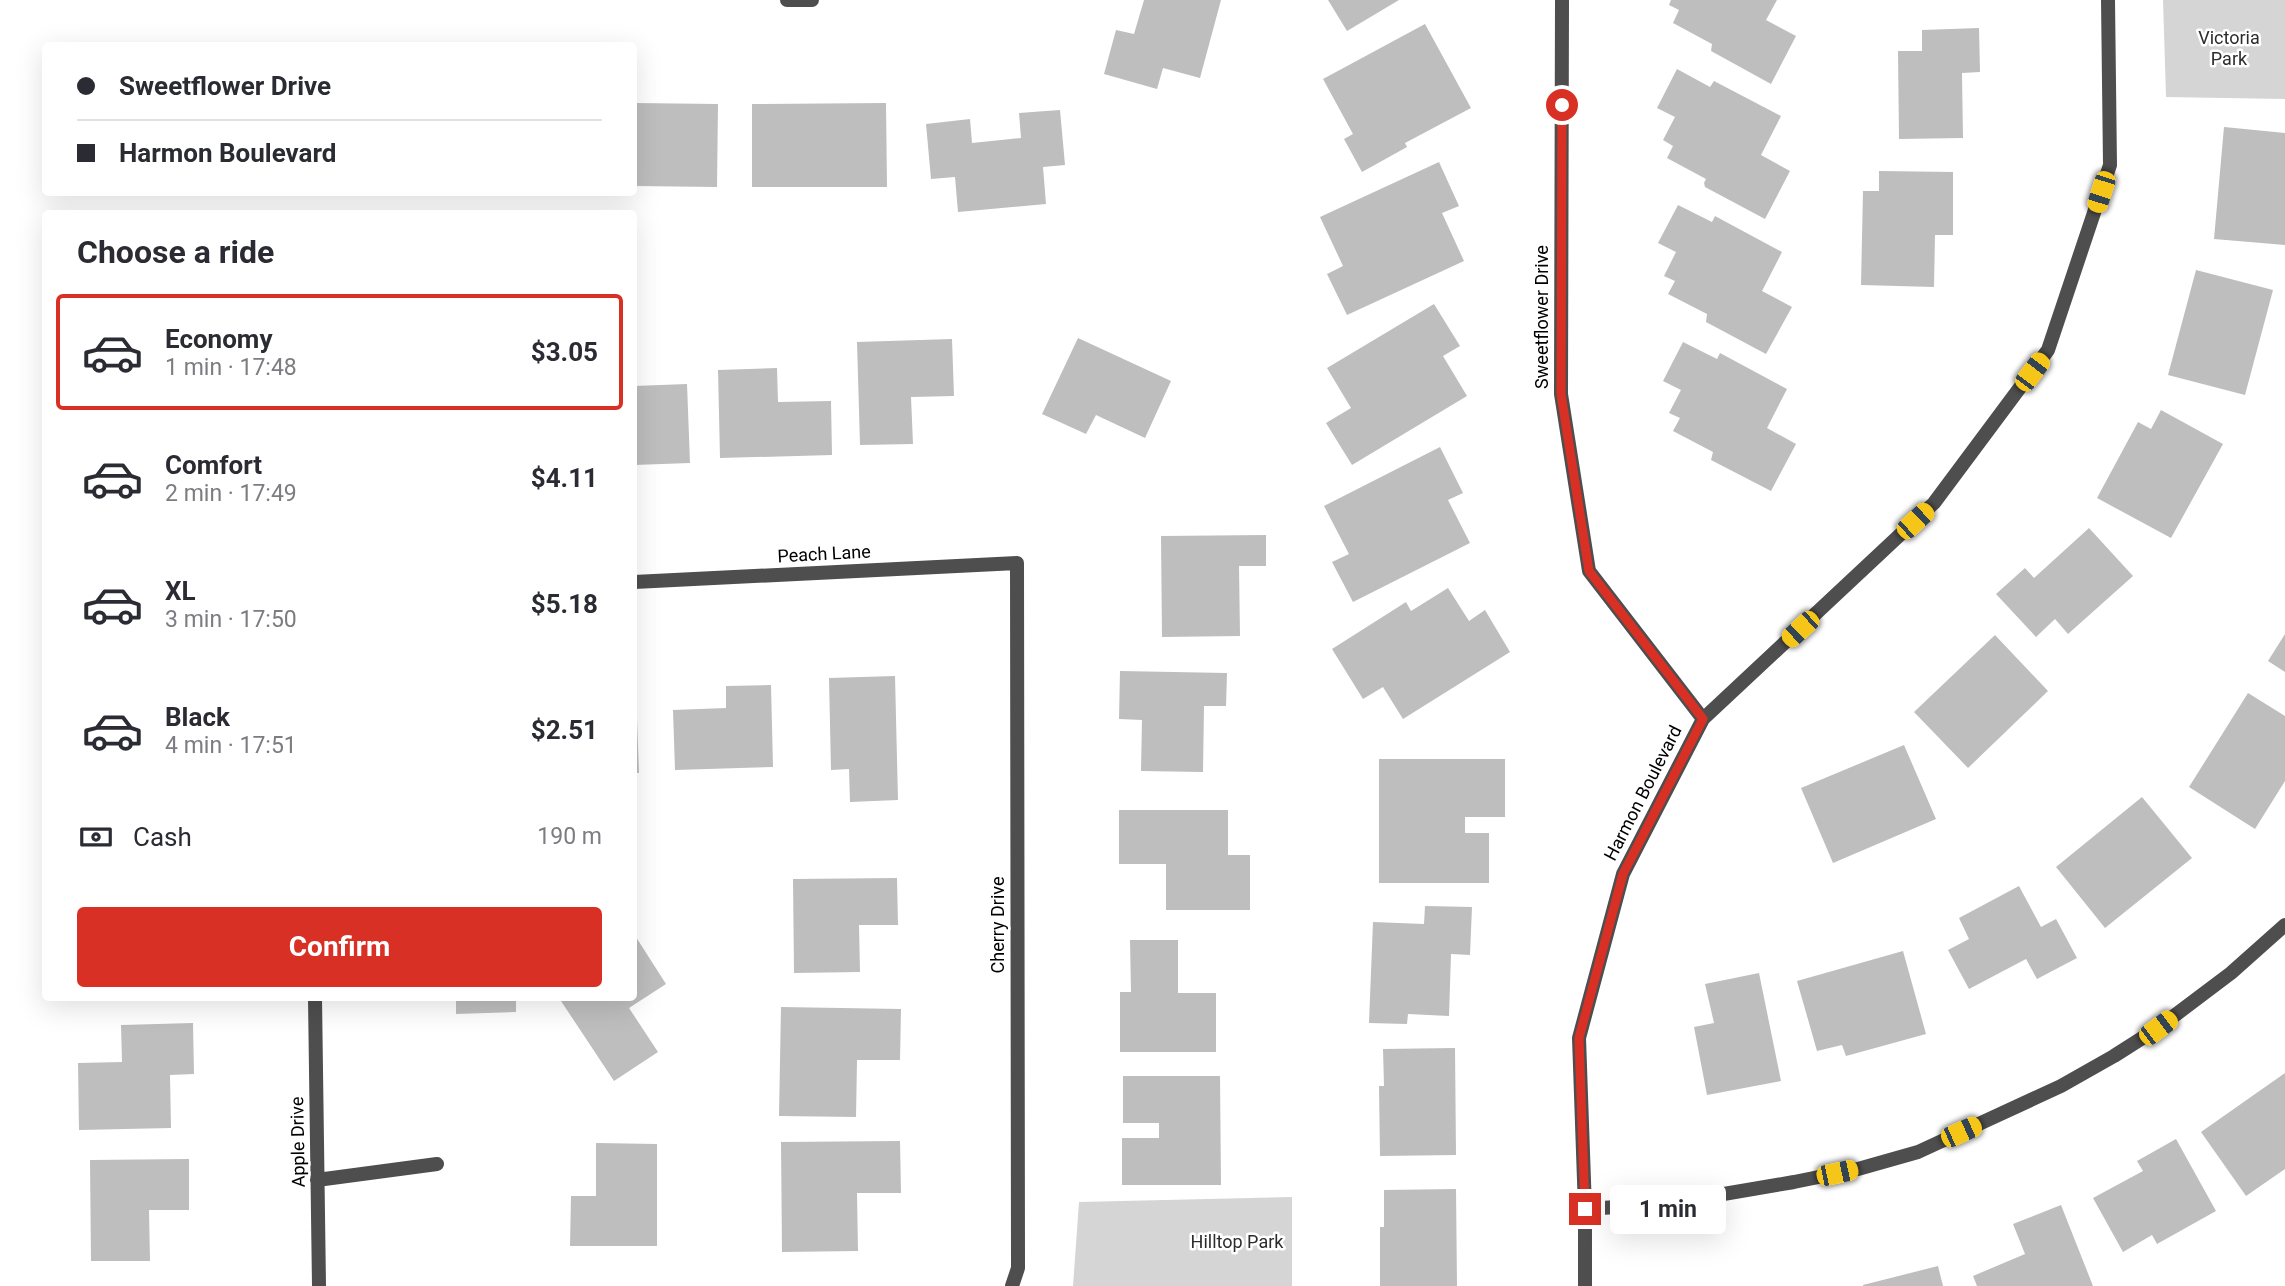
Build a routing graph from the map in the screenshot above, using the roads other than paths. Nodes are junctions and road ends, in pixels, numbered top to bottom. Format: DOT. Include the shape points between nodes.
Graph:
graph roads {
  1 [pos="787,0"];
  2 [pos="812,0"];
  3 [pos="1562,0"];
  4 [pos="2108,0"];
  5 [pos="1017,563"];
  6 [pos="637,582"];
  7 [pos="1703,719"];
  8 [pos="2285,925"];
  9 [pos="315,1001"];
  10 [pos="437,1164"];
  11 [pos="317,1180"];
  12 [pos="1585,1209"];
  13 [pos="319,1286"];
  14 [pos="1012,1286"];
  15 [pos="1585,1286"];
  1 -- 2 [label="street"];
  3 -- 7 [label="street, Sweetflower Drive" via="1561,394 1589,571"];
  4 -- 7 [label="street, Harmon Boulevard" via="2110,165 2049,350 1934,503"];
  5 -- 6 [label="street, Peach Lane"];
  5 -- 14 [label="street, Cherry Drive" via="1018,1268"];
  7 -- 12 [label="street, Harmon Boulevard" via="1623,874 1579,1038"];
  8 -- 12 [label="street" via="2231,973 2115,1056 1918,1152 1794,1182 1665,1204"];
  9 -- 11 [label="street, Apple Drive"];
  10 -- 11 [label="street"];
  11 -- 13 [label="street, Apple Drive"];
  12 -- 15 [label="street, Harmon Boulevard"];
}
